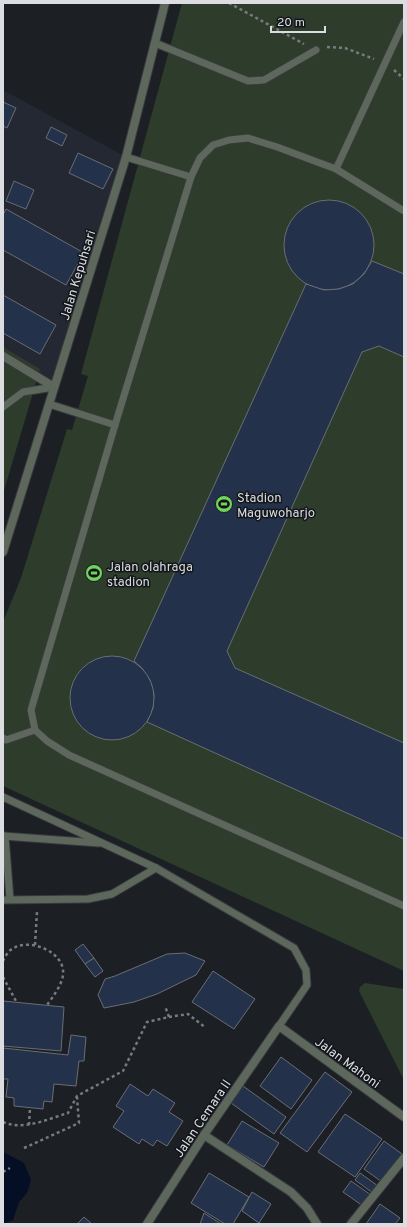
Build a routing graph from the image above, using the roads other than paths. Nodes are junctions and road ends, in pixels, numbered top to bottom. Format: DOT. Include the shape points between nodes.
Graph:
graph roads {
  1 [pos="165,3"];
  2 [pos="404,22"];
  3 [pos="155,43"];
  4 [pos="316,50"];
  5 [pos="126,157"];
  6 [pos="336,169"];
  7 [pos="191,178"];
  8 [pos="404,211"];
  9 [pos="3,356"];
  10 [pos="54,387"];
  11 [pos="49,404"];
  12 [pos="3,408"];
  13 [pos="115,425"];
  14 [pos="3,552"];
  15 [pos="35,730"];
  16 [pos="3,738"];
  17 [pos="3,797"];
  18 [pos="4,836"];
  19 [pos="103,843"];
  20 [pos="156,868"];
  21 [pos="6,900"];
  22 [pos="404,906"];
  23 [pos="279,1026"];
  24 [pos="404,1117"];
  25 [pos="204,1135"];
  26 [pos="404,1158"];
  27 [pos="146,1224"];
  28 [pos="317,1224"];
  29 [pos="351,1224"];
  1 -- 3 [label="street, Jalan Kepuhsari"];
  2 -- 6 [label="lane"];
  3 -- 4 [label="lane" via="248,81 264,80"];
  3 -- 5 [label="street, Jalan Kepuhsari"];
  5 -- 7 [label="lane"];
  5 -- 10 [label="street, Jalan Kepuhsari"];
  6 -- 7 [label="lane" via="248,138 213,145 200,158"];
  6 -- 8 [label="lane"];
  7 -- 13 [label="lane"];
  9 -- 10 [label="street"];
  10 -- 11 [label="street, Jalan Kepuhsari"];
  10 -- 12 [label="lane" via="23,392"];
  11 -- 13 [label="lane"];
  11 -- 14 [label="street, Jalan Kepuhsari"];
  13 -- 15 [label="lane" via="34,697 31,710"];
  15 -- 16 [label="lane" via="6,740"];
  15 -- 22 [label="lane" via="47,742 69,755"];
  17 -- 19 [label="lane"];
  18 -- 19 [label="lane"];
  18 -- 21 [label="lane"];
  19 -- 20 [label="lane"];
  20 -- 21 [label="lane" via="112,894 88,899"];
  20 -- 23 [label="lane" via="294,948 306,970 307,985"];
  23 -- 24 [label="street, Jalan Mahoni"];
  23 -- 25 [label="street, Jalan Cemara II"];
  25 -- 27 [label="street, Jalan Cemara II"];
  25 -- 28 [label="street" via="291,1192 307,1208"];
  26 -- 29 [label="street"];
}
